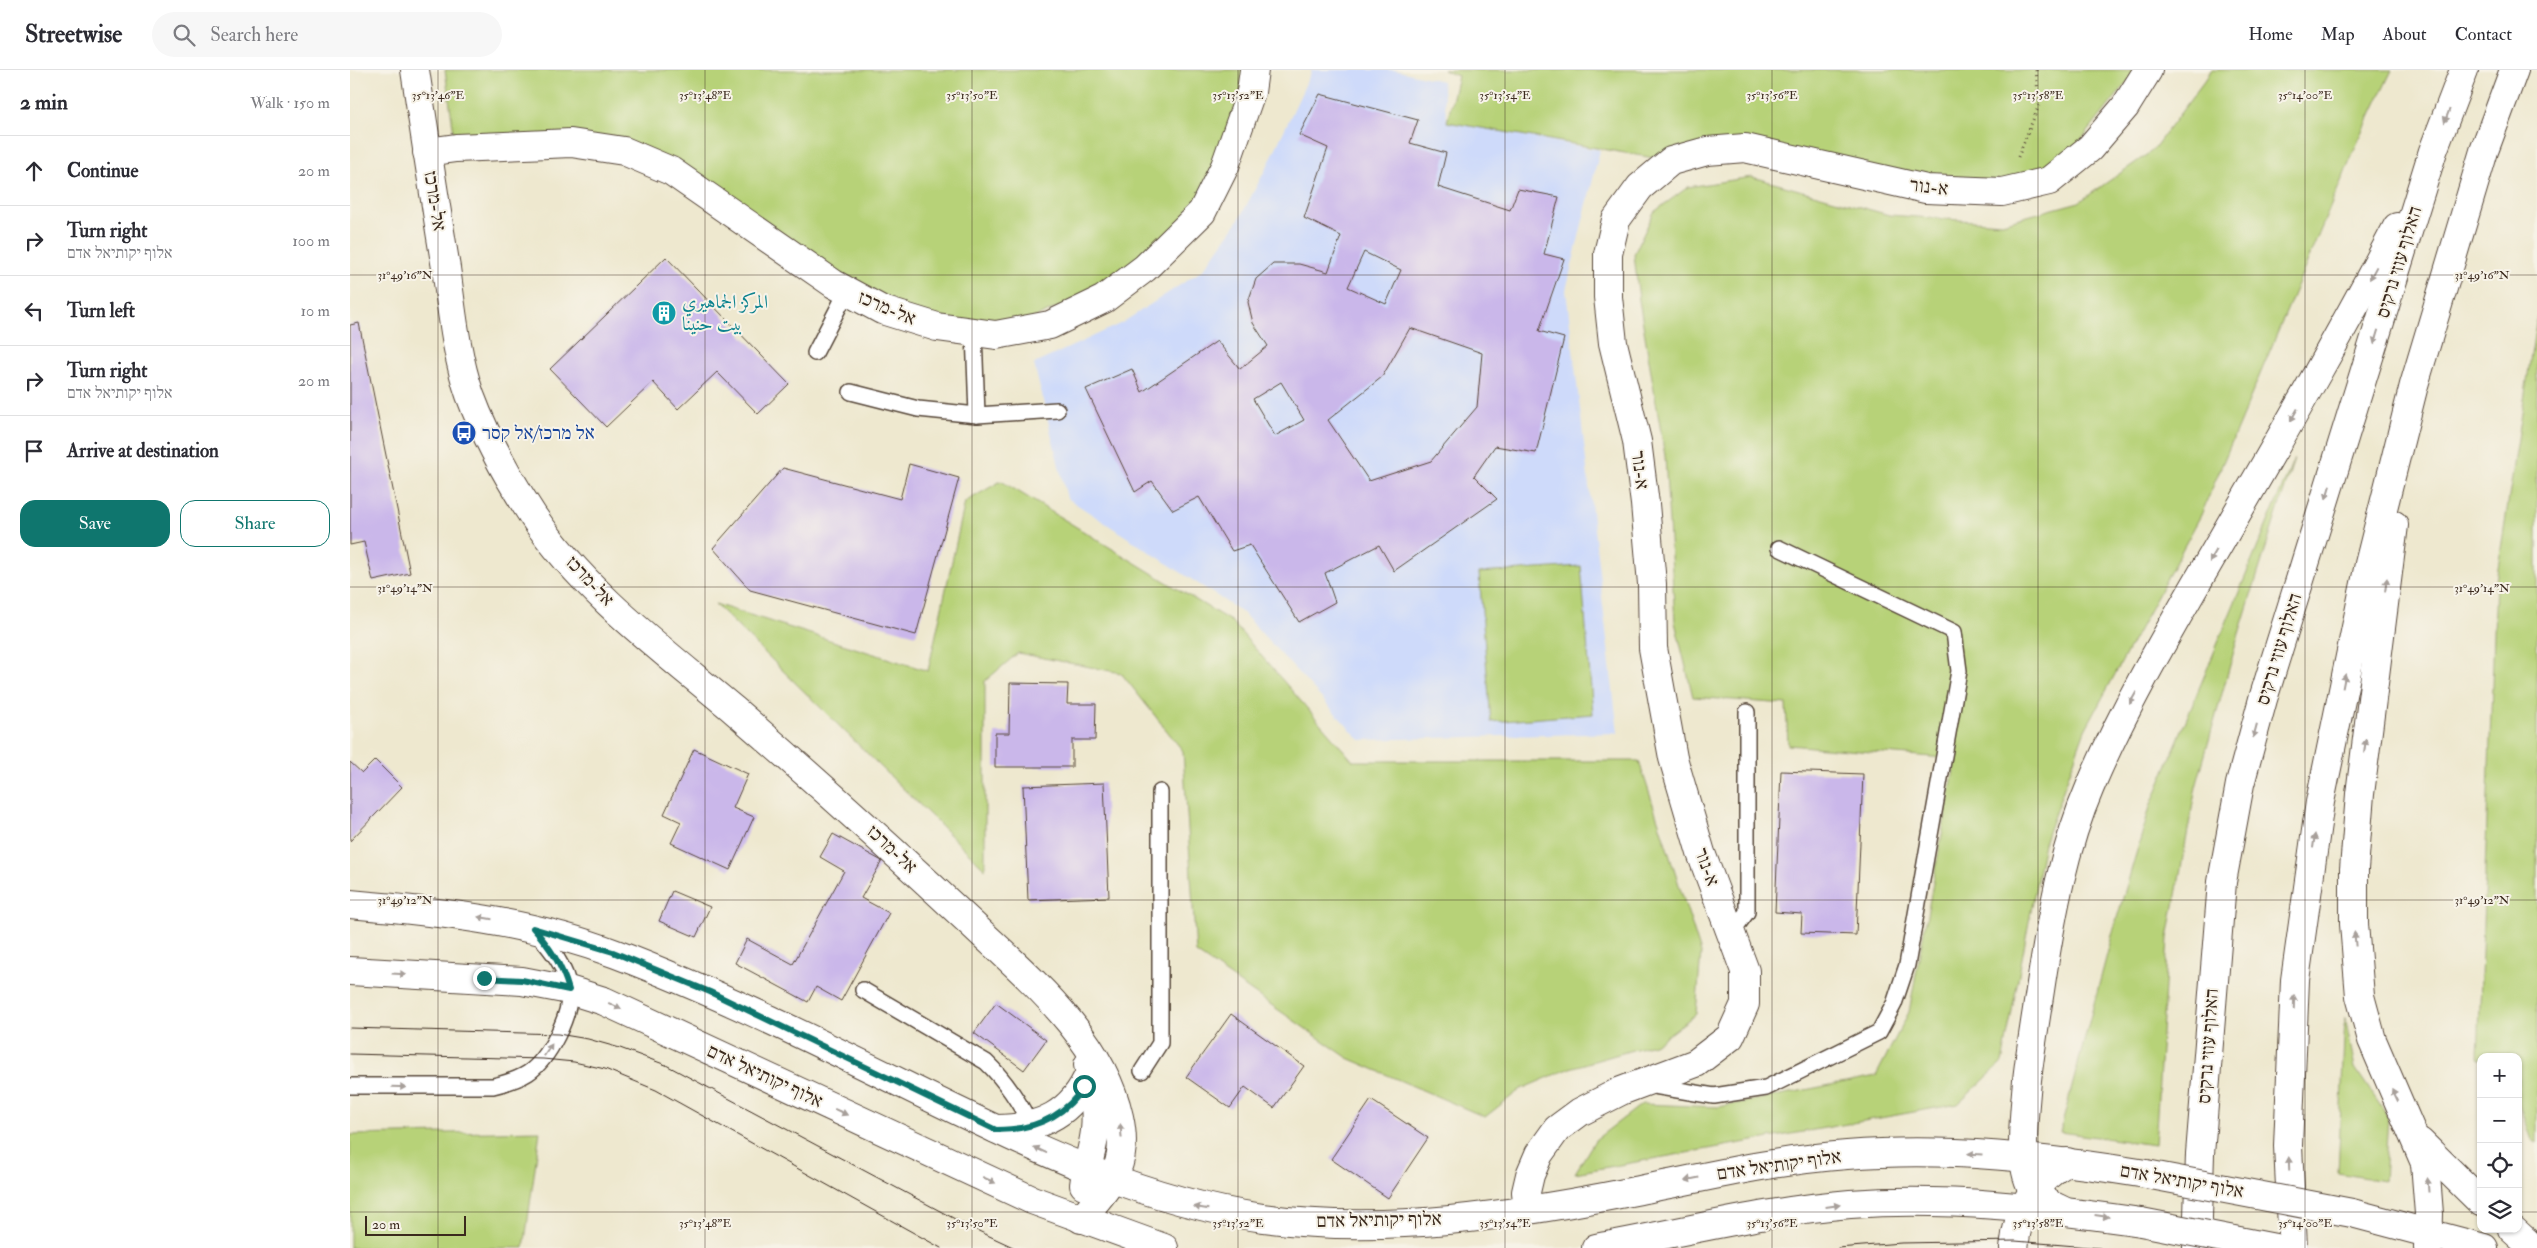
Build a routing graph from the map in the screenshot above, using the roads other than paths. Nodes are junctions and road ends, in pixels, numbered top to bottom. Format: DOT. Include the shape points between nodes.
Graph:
graph roads {
  1 [pos="414,70"];
  2 [pos="1254,70"];
  3 [pos="2148,70"];
  4 [pos="2464,70"];
  5 [pos="2514,70"];
  6 [pos="2433,151"];
  7 [pos="427,152"];
  8 [pos="846,291"];
  9 [pos="974,332"];
  10 [pos="815,353"];
  11 [pos="2414,385"];
  12 [pos="851,392"];
  13 [pos="1057,410"];
  14 [pos="977,415"];
  15 [pos="1779,548"];
  16 [pos="1747,712"];
  17 [pos="1160,792"];
  18 [pos="350,904"];
  19 [pos="533,928"];
  20 [pos="1732,932"];
  21 [pos="350,971"];
  22 [pos="569,990"];
  23 [pos="863,990"];
  24 [pos="1065,1018"];
  25 [pos="1142,1071"];
  26 [pos="1090,1072"];
  27 [pos="1642,1083"];
  28 [pos="350,1086"];
  29 [pos="1032,1127"];
  30 [pos="996,1130"];
  31 [pos="2417,1139"];
  32 [pos="2024,1157"];
  33 [pos="2067,1162"];
  34 [pos="1086,1168"];
  35 [pos="1114,1179"];
  36 [pos="2029,1197"];
  37 [pos="2477,1198"];
  38 [pos="1528,1210"];
  39 [pos="1081,1219"];
  40 [pos="2516,1233"];
  41 [pos="2428,1240"];
  42 [pos="1164,1248"];
  43 [pos="1596,1248"];
  44 [pos="2014,1248"];
  45 [pos="2197,1248"];
  46 [pos="2275,1248"];
  47 [pos="2292,1248"];
  48 [pos="2484,1248"];
  49 [pos="2533,1248"];
  1 -- 7 [label="main road"];
  2 -- 9 [label="main road, אל-מרכז" via="1251,92 1225,166 1202,212 1145,268 1104,299 1050,325 996,335"];
  3 -- 20 [label="main road, א-נור" via="2125,107 2090,148 2049,181 2002,192 1926,189 1754,150 1707,151 1671,161 1640,187 1616,220 1608,254 1608,297 1613,343 1637,441 1644,495 1652,584 1652,648 1673,758 1701,853"];
  4 -- 6 [label="main road, האלוף עוזי נרקיס, one-way"];
  5 -- 11 [label="main road" via="2482,160"];
  6 -- 32 [label="main road, one-way" via="2364,290 2122,718 2089,789 2052,916 2030,1054"];
  6 -- 45 [label="main road, האלוף עוזי נרקיס, one-way" via="2263,699 2240,784 2222,882 2200,1154"];
  7 -- 8 [label="main road, אל-מרכז" via="571,143 624,151 671,171"];
  7 -- 24 [label="main road, אל-מרכז" via="457,341 469,391 485,434 536,519 603,598 844,804 998,948"];
  8 -- 9 [label="main road, אל-מרכז" via="882,310 937,327"];
  8 -- 10 [label="lane"];
  9 -- 14 [label="lane"];
  31 -- 11 [label="main road, one-way" via="2372,1040 2360,996 2354,924 2354,869 2360,794 2378,638"];
  47 -- 11 [label="main road, one-way" via="2288,1146 2295,980 2320,802 2369,564"];
  12 -- 14 [label="lane" via="918,409"];
  13 -- 14 [label="lane"];
  15 -- 27 [label="lane" via="1954,632 1959,671 1908,965 1894,1004 1879,1032 1766,1088 1714,1096 1688,1094"];
  16 -- 20 [label="lane" via="1747,912"];
  17 -- 25 [label="lane" via="1160,1043"];
  19 -- 18 [label="main road, אלוף יקותיאל אדם, one-way" via="487,918"];
  19 -- 22 [label="lane" via="556,956"];
  19 -- 30 [label="main road, אלוף יקותיאל אדם" via="613,952 710,992"];
  20 -- 27 [label="main road, א-נור" via="1745,971 1745,1004 1730,1037 1696,1063"];
  21 -- 22 [label="main road, אלוף יקותיאל אדם, one-way" via="522,980"];
  28 -- 22 [label="lane, one-way" via="465,1088 515,1081 530,1072 551,1046 562,1023"];
  22 -- 39 [label="main road, אלוף יקותיאל אדם, one-way" via="604,1001 1032,1200"];
  23 -- 29 [label="lane" via="986,1062 1003,1078"];
  24 -- 26 [label="main road, אל-מרכז"];
  35 -- 24 [label="main road, אל-מרכז, one-way" via="1122,1141 1120,1120 1104,1074"];
  26 -- 29 [label="main road" via="1077,1098 1051,1118"];
  26 -- 34 [label="main road, אל-מרכז" via="1095,1130"];
  27 -- 38 [label="main road, א-נור" via="1580,1112 1557,1129 1539,1154 1530,1175 1526,1192"];
  29 -- 30 [label="main road"];
  34 -- 30 [label="main road, אלוף יקותיאל אדם, one-way"];
  31 -- 37 [label="main road"];
  41 -- 31 [label="main road, one-way" via="2428,1181 2426,1163"];
  32 -- 33 [label="main road, אלוף יקותיאל אדם"];
  32 -- 36 [label="main road"];
  32 -- 38 [label="main road, אלוף יקותיאל אדם, one-way" via="1954,1152 1845,1155 1718,1173"];
  33 -- 36 [label="main road" via="2042,1177"];
  33 -- 41 [label="main road, אלוף יקותיאל אדם, bridge" via="2352,1213"];
  34 -- 35 [label="main road, אלוף יקותיאל אדם"];
  34 -- 39 [label="main road, אל-מרכז"];
  38 -- 35 [label="main road, אלוף יקותיאל אדם, one-way" via="1408,1223 1349,1224 1268,1219 1194,1206"];
  35 -- 39 [label="main road, אל-מרכז"];
  43 -- 36 [label="main road, one-way" via="1727,1221 1849,1204 1975,1202"];
  36 -- 44 [label="main road"];
  36 -- 46 [label="main road, one-way, bridge" via="2062,1210"];
  39 -- 42 [label="main road, אלוף יקותיאל אדם"];
  40 -- 49 [label="main road"];
  41 -- 48 [label="main road, אלוף יקותיאל אדם"];
}
